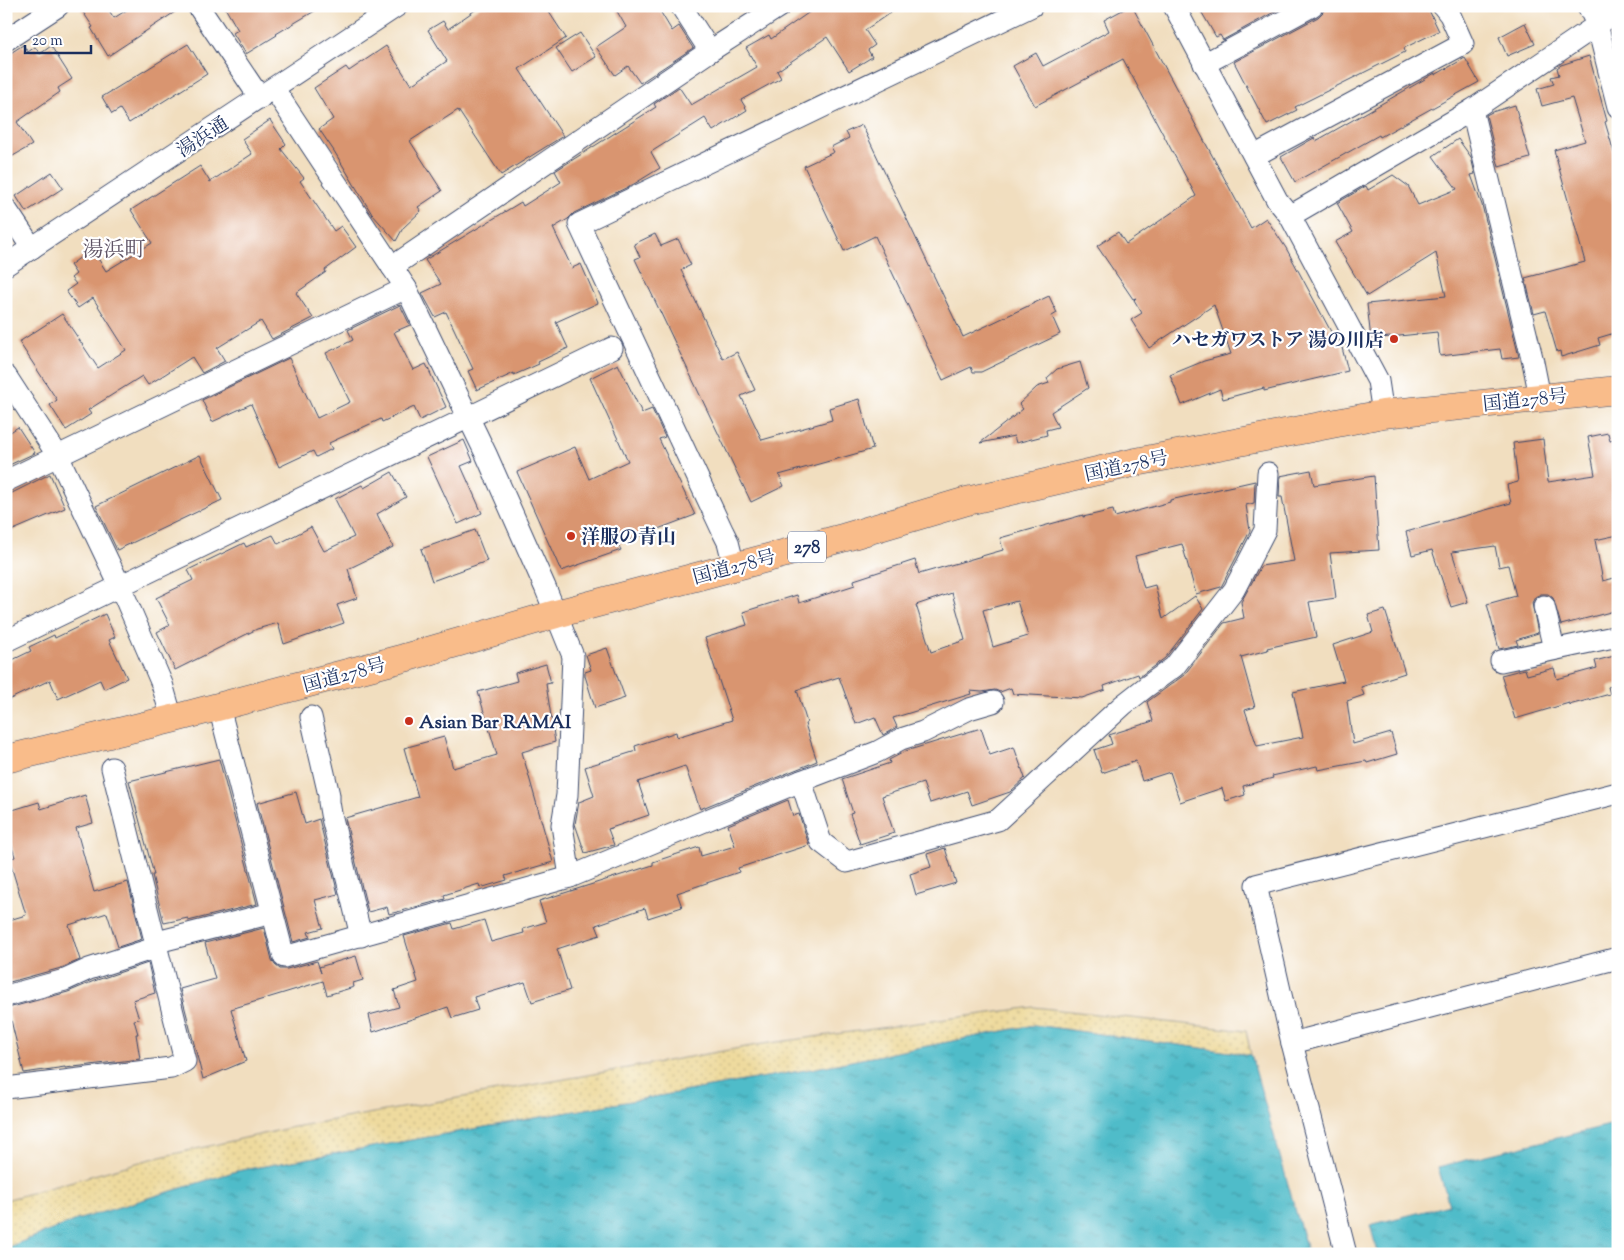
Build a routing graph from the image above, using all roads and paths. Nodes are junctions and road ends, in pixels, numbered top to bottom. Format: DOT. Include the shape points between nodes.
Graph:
graph roads {
  1 [pos="58,6"];
  2 [pos="198,6"];
  3 [pos="397,6"];
  4 [pos="681,6"];
  5 [pos="780,6"];
  6 [pos="1032,6"];
  7 [pos="1174,6"];
  8 [pos="1312,6"];
  9 [pos="1442,6"];
  10 [pos="1618,11"];
  11 [pos="1592,15"];
  12 [pos="6,40"];
  13 [pos="710,51"];
  14 [pos="1204,64"];
  15 [pos="267,93"];
  16 [pos="1618,106"];
  17 [pos="1472,110"];
  18 [pos="1254,156"];
  19 [pos="6,209"];
  20 [pos="1290,216"];
  21 [pos="32,248"];
  22 [pos="6,265"];
  23 [pos="392,267"];
  24 [pos="406,288"];
  25 [pos="612,348"];
  26 [pos="6,376"];
  27 [pos="1618,390"];
  28 [pos="1540,397"];
  29 [pos="1383,414"];
  30 [pos="468,417"];
  31 [pos="58,456"];
  32 [pos="1268,473"];
  33 [pos="6,481"];
  34 [pos="734,566"];
  35 [pos="120,586"];
  36 [pos="1544,606"];
  37 [pos="556,614"];
  38 [pos="1618,636"];
  39 [pos="6,641"];
  40 [pos="1554,649"];
  41 [pos="1501,661"];
  42 [pos="993,702"];
  43 [pos="219,707"];
  44 [pos="311,717"];
  45 [pos="172,719"];
  46 [pos="6,759"];
  47 [pos="112,768"];
  48 [pos="801,781"];
  49 [pos="1618,794"];
  50 [pos="570,877"];
  51 [pos="272,913"];
  52 [pos="361,936"];
  53 [pos="157,944"];
  54 [pos="1618,958"];
  55 [pos="6,996"];
  56 [pos="1292,1044"];
  57 [pos="6,1088"];
  58 [pos="1346,1254"];
  1 -- 12 [label="street"];
  2 -- 15 [label="street"];
  3 -- 15 [label="street, 湯浜通"];
  4 -- 13 [label="street"];
  5 -- 13 [label="street"];
  6 -- 34 [label="street" via="579,224 724,532"];
  7 -- 14 [label="street"];
  8 -- 14 [label="street"];
  9 -- 18 [label="street" via="1450,15 1463,44"];
  10 -- 11 [label="street"];
  11 -- 16 [label="street"];
  11 -- 17 [label="street"];
  13 -- 23 [label="street"];
  14 -- 18 [label="street"];
  15 -- 21 [label="street, 湯浜通"];
  15 -- 23 [label="street"];
  17 -- 20 [label="street"];
  17 -- 28 [label="street"];
  18 -- 20 [label="street" via="1277,200"];
  19 -- 21 [label="street"];
  20 -- 29 [label="street" via="1378,381"];
  21 -- 22 [label="street, 湯浜通"];
  23 -- 24 [label="street"];
  24 -- 30 [label="street"];
  24 -- 31 [label="street"];
  25 -- 30 [label="street"];
  26 -- 31 [label="street"];
  27 -- 28 [label="highway, 国道278号 / 278"];
  28 -- 29 [label="highway, 国道278号 / 278"];
  29 -- 34 [label="highway, 国道278号 / 278" via="1136,462 986,497"];
  30 -- 35 [label="street"];
  30 -- 37 [label="street"];
  31 -- 33 [label="street"];
  31 -- 35 [label="street"];
  32 -- 48 [label="street" via="1265,530 1234,590 1192,644 1174,667 1123,705 998,820 847,862 821,842"];
  34 -- 37 [label="highway, 国道278号 / 278"];
  35 -- 39 [label="street"];
  35 -- 45 [label="street" via="162,684"];
  36 -- 40 [label="street"];
  37 -- 43 [label="highway, 国道278号 / 278"];
  37 -- 50 [label="street" via="573,656 562,825"];
  38 -- 40 [label="street"];
  40 -- 41 [label="street"];
  42 -- 48 [label="street" via="969,709 924,732"];
  43 -- 45 [label="highway, 国道278号 / 278"];
  43 -- 51 [label="street"];
  44 -- 52 [label="street"];
  45 -- 46 [label="highway, 国道278号 / 278"];
  47 -- 53 [label="street"];
  48 -- 50 [label="street"];
  49 -- 56 [label="street" via="1256,885"];
  50 -- 52 [label="street"];
  51 -- 52 [label="street" via="284,957"];
  51 -- 53 [label="street"];
  53 -- 55 [label="street" via="65,980"];
  53 -- 57 [label="street" via="185,1061 171,1068"];
  54 -- 56 [label="street"];
  56 -- 58 [label="street"];
}
